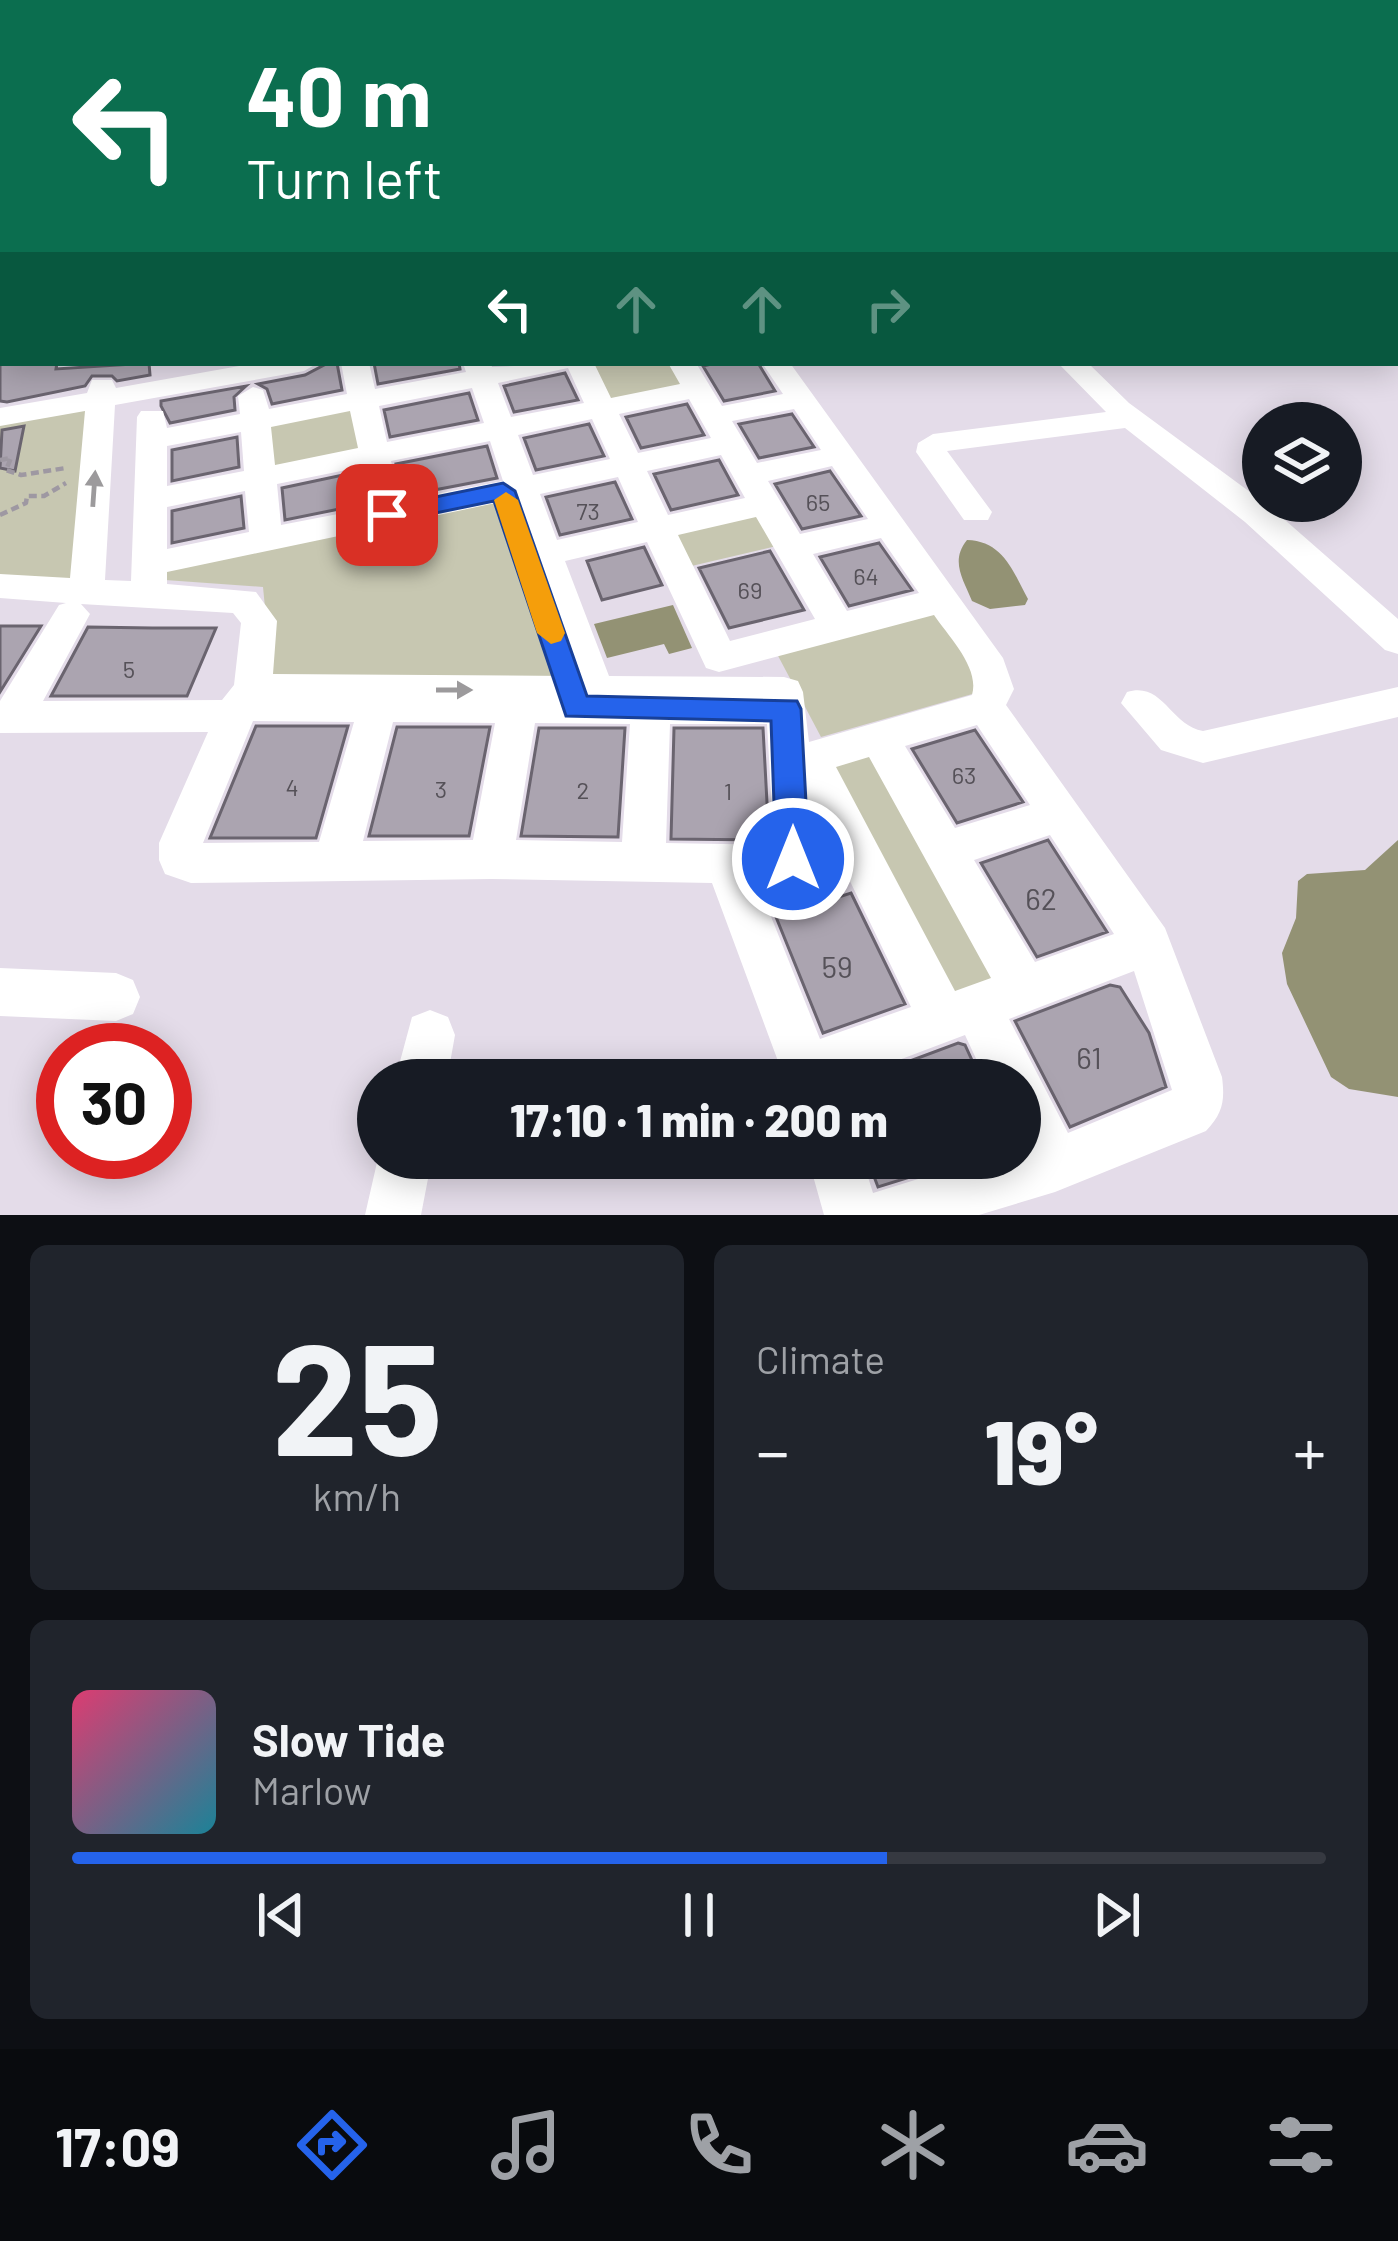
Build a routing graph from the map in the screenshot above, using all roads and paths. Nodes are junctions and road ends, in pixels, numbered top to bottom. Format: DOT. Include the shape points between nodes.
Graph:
graph roads {
  1 [pos="230,366"];
  2 [pos="356,366"];
  3 [pos="526,366"];
  4 [pos="581,366"];
  5 [pos="778,366"];
  6 [pos="1075,366"];
  7 [pos="471,371"];
  8 [pos="95,384"];
  9 [pos="152,384"];
  10 [pos="802,399"];
  11 [pos="362,400"];
  12 [pos="706,403"];
  13 [pos="0,405"];
  14 [pos="602,409"];
  15 [pos="0,417"];
  16 [pos="1132,418"];
  17 [pos="255,421"];
  18 [pos="492,431"];
  19 [pos="152,440"];
  20 [pos="375,455"];
  21 [pos="841,455"];
  22 [pos="0,460"];
  23 [pos="628,465"];
  24 [pos="260,478"];
  25 [pos="512,489"];
  26 [pos="757,489"];
  27 [pos="151,500"];
  28 [pos="976,512"];
  29 [pos="0,515"];
  30 [pos="387,515"];
  31 [pos="890,525"];
  32 [pos="658,528"];
  33 [pos="266,540"];
  34 [pos="791,548"];
  35 [pos="545,554"];
  36 [pos="150,579"];
  37 [pos="0,586"];
  38 [pos="942,600"];
  39 [pos="79,603"];
  40 [pos="0,610"];
  41 [pos="838,627"];
  42 [pos="1394,631"];
  43 [pos="761,647"];
  44 [pos="586,699"];
  45 [pos="785,701"];
  46 [pos="1398,702"];
  47 [pos="1141,703"];
  48 [pos="243,704"];
  49 [pos="378,706"];
  50 [pos="986,706"];
  51 [pos="518,707"];
  52 [pos="651,708"];
  53 [pos="8,717"];
  54 [pos="879,738"];
  55 [pos="800,761"];
  56 [pos="1059,814"];
  57 [pos="944,851"];
  58 [pos="491,859"];
  59 [pos="643,860"];
  60 [pos="335,861"];
  61 [pos="728,866"];
  62 [pos="1148,944"];
  63 [pos="1024,989"];
  64 [pos="0,992"];
  65 [pos="116,997"];
  66 [pos="960,1013"];
  67 [pos="804,1059"];
  68 [pos="847,1059"];
  69 [pos="996,1059"];
  70 [pos="1041,1137"];
  71 [pos="1055,1165"];
  72 [pos="401,1179"];
  73 [pos="841,1179"];
  74 [pos="393,1215"];
  75 [pos="852,1215"];
  76 [pos="886,1215"];
  1 -- 9 [label="street"];
  1 -- 9 [label="street"];
  1 -- 17 [label="street"];
  2 -- 11 [label="street"];
  3 -- 7 [label="street"];
  4 -- 14 [label="street"];
  5 -- 10 [label="street"];
  6 -- 16 [label="street"];
  7 -- 11 [label="street"];
  7 -- 18 [label="street"];
  8 -- 9 [label="street"];
  8 -- 13 [label="street"];
  8 -- 15 [label="street"];
  39 -- 8 [label="street, one-way"];
  9 -- 19 [label="street"];
  10 -- 12 [label="street"];
  10 -- 21 [label="street"];
  11 -- 17 [label="street"];
  11 -- 20 [label="street"];
  12 -- 14 [label="street"];
  12 -- 23 [label="street"];
  12 -- 26 [label="street"];
  14 -- 18 [label="street"];
  14 -- 23 [label="street"];
  16 -- 28 [label="street" via="933,443 931,452"];
  16 -- 42 [label="street"];
  17 -- 19 [label="street"];
  17 -- 24 [label="street"];
  18 -- 20 [label="street"];
  18 -- 25 [label="street"];
  19 -- 27 [label="street"];
  20 -- 24 [label="street"];
  20 -- 30 [label="street"];
  21 -- 26 [label="street"];
  21 -- 31 [label="street"];
  22 -- 29 [label="path" via="11,458 6,470 13,475 44,466 69,470 58,490 27,496"];
  23 -- 25 [label="street"];
  23 -- 32 [label="street"];
  24 -- 27 [label="street"];
  24 -- 33 [label="street"];
  25 -- 30 [label="street"];
  25 -- 35 [label="street"];
  25 -- 44 [label="street"];
  26 -- 32 [label="street"];
  26 -- 34 [label="street"];
  27 -- 36 [label="street"];
  30 -- 33 [label="street"];
  31 -- 34 [label="street"];
  31 -- 38 [label="street"];
  32 -- 35 [label="street"];
  32 -- 43 [label="street" via="719,658"];
  33 -- 36 [label="street"];
  34 -- 41 [label="street"];
  35 -- 44 [label="street"];
  36 -- 39 [label="street"];
  36 -- 48 [label="street" via="243,601 259,621"];
  37 -- 39 [label="street"];
  38 -- 41 [label="street"];
  38 -- 50 [label="street" via="990,668 994,689"];
  39 -- 40 [label="street"];
  39 -- 48 [label="street" via="224,623 237,634 231,688"];
  39 -- 53 [label="street"];
  41 -- 43 [label="street"];
  43 -- 45 [label="street"];
  44 -- 45 [label="street"];
  48 -- 44 [label="street, one-way"];
  44 -- 51 [label="street"];
  44 -- 52 [label="street"];
  45 -- 52 [label="street"];
  45 -- 55 [label="street"];
  46 -- 47 [label="street" via="1203,747 1185,747"];
  48 -- 49 [label="street"];
  48 -- 53 [label="street"];
  48 -- 60 [label="street" via="181,843 181,860"];
  49 -- 51 [label="street"];
  49 -- 60 [label="street"];
  50 -- 54 [label="street"];
  50 -- 56 [label="street"];
  51 -- 58 [label="street"];
  52 -- 59 [label="street"];
  54 -- 55 [label="street"];
  54 -- 57 [label="street"];
  55 -- 61 [label="street" via="793,859 772,868"];
  55 -- 66 [label="street"];
  56 -- 57 [label="street"];
  56 -- 62 [label="street"];
  57 -- 63 [label="street"];
  58 -- 59 [label="street"];
  58 -- 60 [label="street"];
  59 -- 61 [label="street"];
  61 -- 67 [label="street"];
  62 -- 63 [label="street"];
  62 -- 71 [label="street" via="1199,1100 1187,1112"];
  63 -- 66 [label="street"];
  64 -- 65 [label="street"];
  66 -- 68 [label="street"];
  66 -- 69 [label="street"];
  70 -- 71 [label="street"];
  71 -- 76 [label="street"];
  72 -- 74 [label="street"];
  73 -- 75 [label="street"];
}
